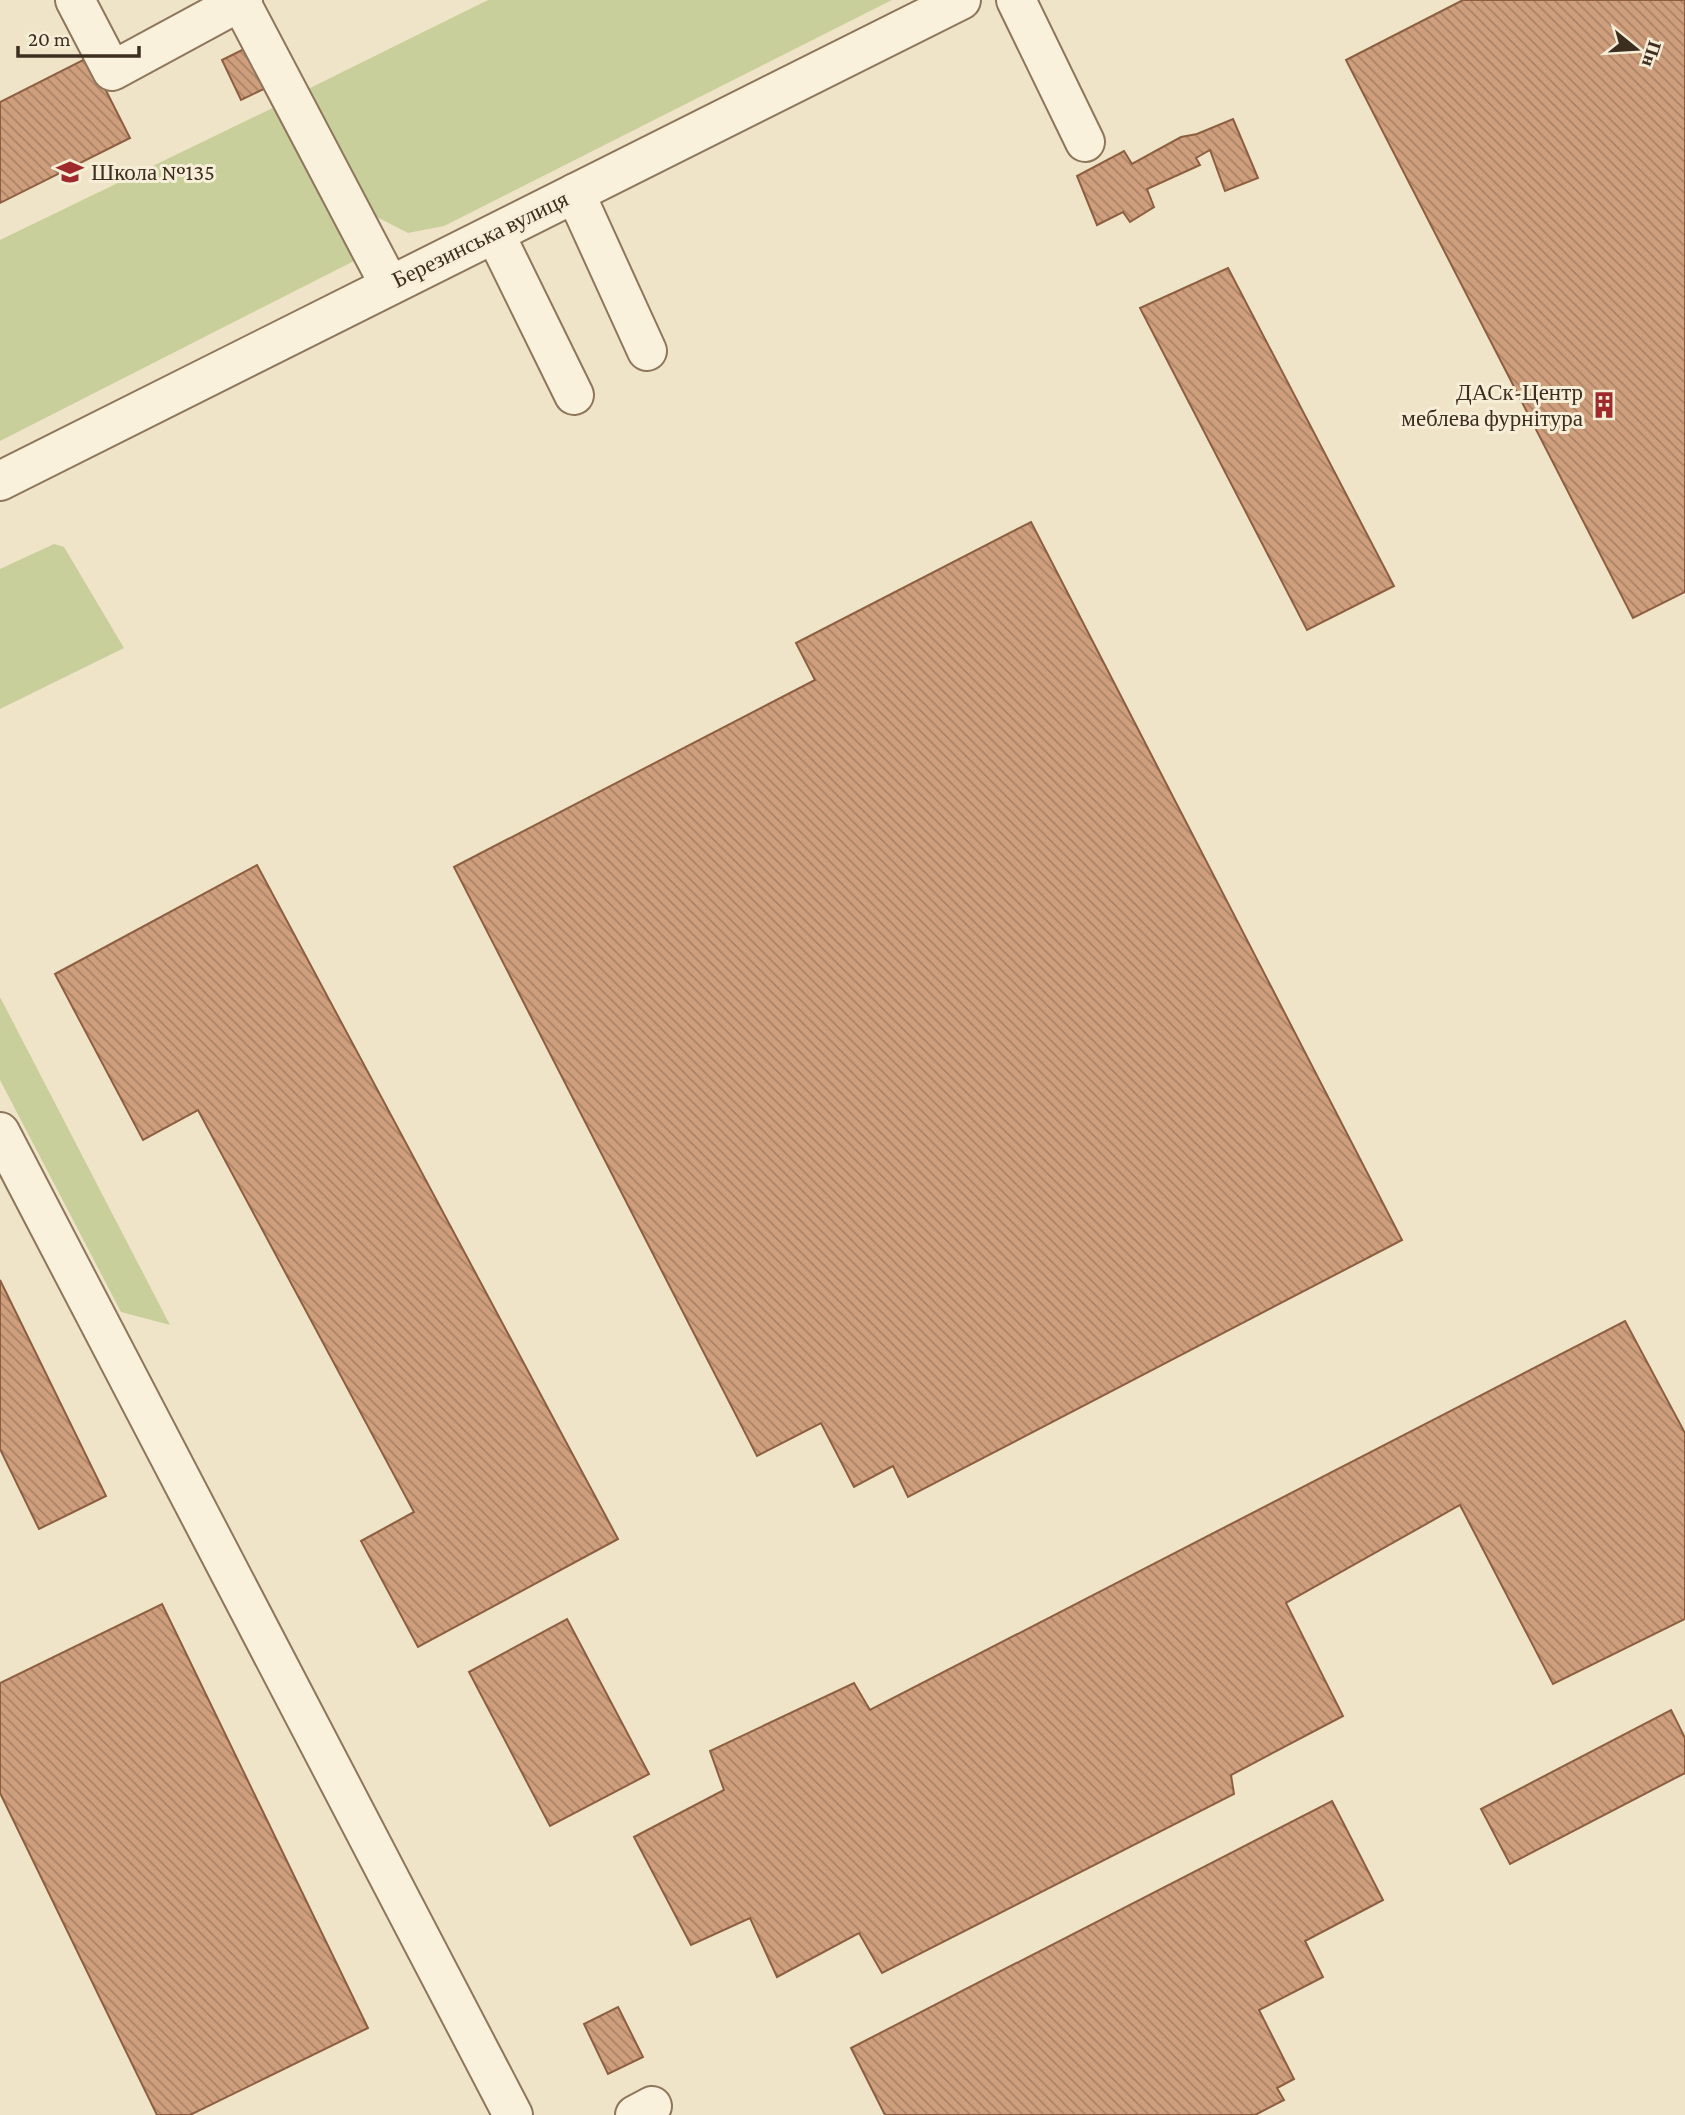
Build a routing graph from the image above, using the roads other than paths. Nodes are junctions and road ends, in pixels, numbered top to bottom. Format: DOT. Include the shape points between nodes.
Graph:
graph roads {
  1 [pos="75,0"];
  2 [pos="961,0"];
  3 [pos="1016,0"];
  4 [pos="242,1"];
  5 [pos="1085,142"];
  6 [pos="575,193"];
  7 [pos="495,234"];
  8 [pos="389,284"];
  9 [pos="647,351"];
  10 [pos="574,395"];
  11 [pos="0,481"];
  12 [pos="0,1132"];
  13 [pos="513,2115"];
  1 -- 4 [label="street" via="113,71"];
  2 -- 6 [label="street, Березинська вулиця"];
  3 -- 5 [label="street"];
  4 -- 8 [label="street"];
  6 -- 7 [label="street, Березинська вулиця"];
  6 -- 9 [label="street"];
  7 -- 8 [label="street, Березинська вулиця"];
  7 -- 10 [label="street"];
  8 -- 11 [label="street, Березинська вулиця"];
  12 -- 13 [label="street"];
}
